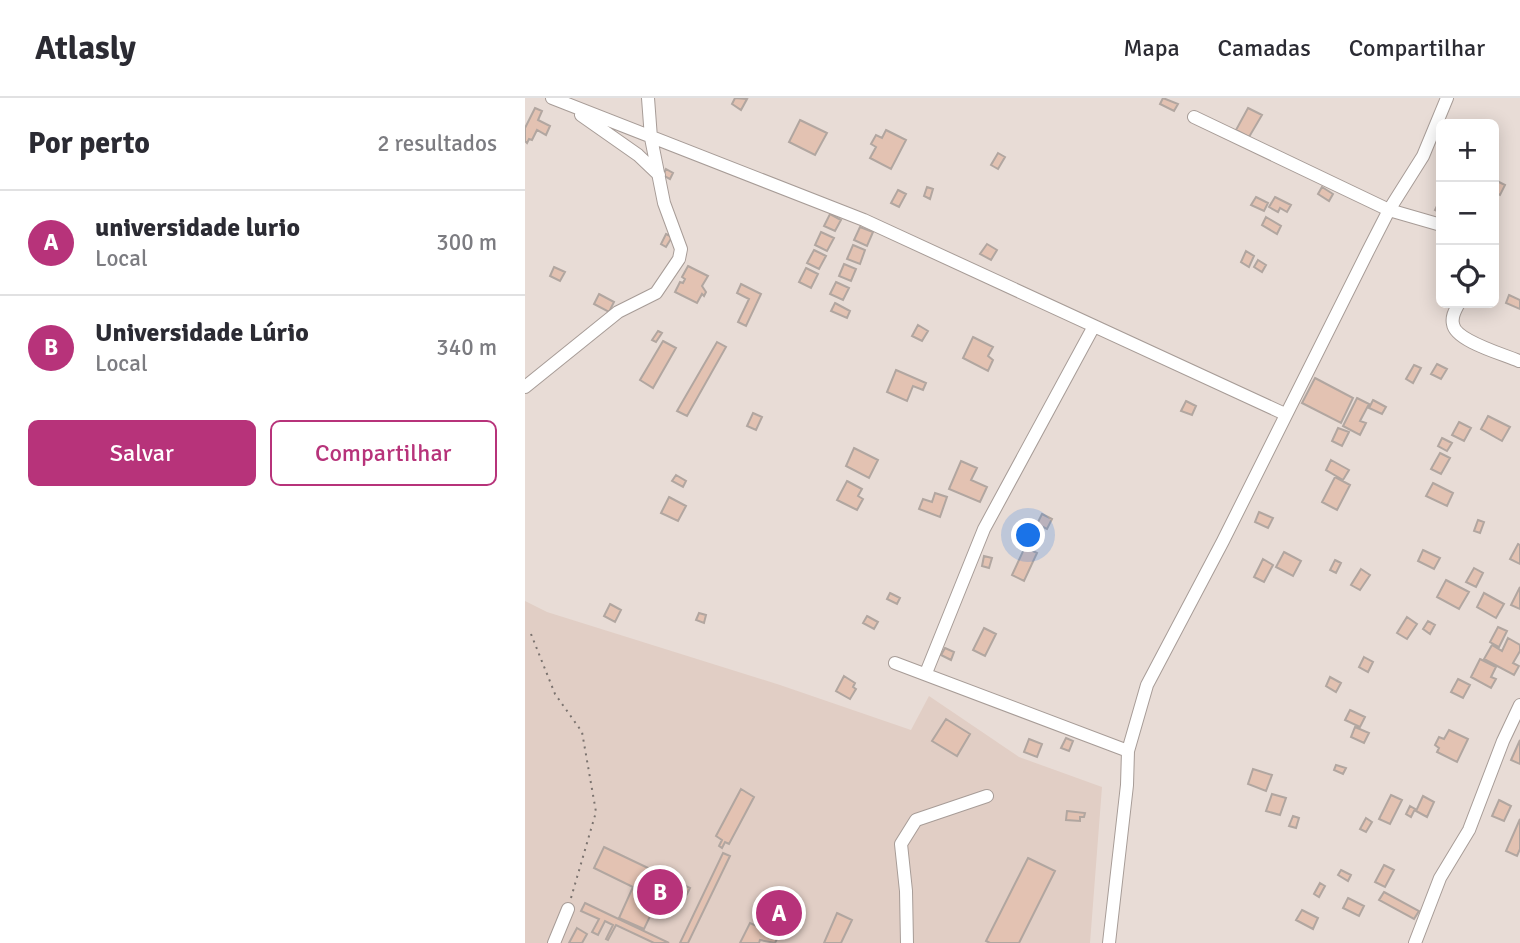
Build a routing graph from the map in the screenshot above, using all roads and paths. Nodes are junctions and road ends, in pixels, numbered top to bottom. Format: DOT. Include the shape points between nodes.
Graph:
graph roads {
  1 [pos="648,98"];
  2 [pos="1447,98"];
  3 [pos="558,100"];
  4 [pos="1193,117"];
  5 [pos="651,138"];
  6 [pos="659,175"];
  7 [pos="1389,210"];
  8 [pos="1436,224"];
  9 [pos="1457,308"];
  10 [pos="1094,326"];
  11 [pos="1519,361"];
  12 [pos="525,387"];
  13 [pos="1285,414"];
  14 [pos="531,634"];
  15 [pos="895,663"];
  16 [pos="926,673"];
  17 [pos="1520,705"];
  18 [pos="1128,751"];
  19 [pos="987,796"];
  20 [pos="568,909"];
  21 [pos="554,943"];
  22 [pos="907,943"];
  23 [pos="1108,943"];
  24 [pos="1415,943"];
  1 -- 5 [label="street"];
  2 -- 7 [label="street" via="1423,156"];
  3 -- 5 [label="street"];
  3 -- 6 [label="street" via="638,155"];
  4 -- 7 [label="street"];
  5 -- 6 [label="street"];
  5 -- 10 [label="street" via="864,220"];
  6 -- 12 [label="street" via="681,249 673,270 656,293 618,312"];
  7 -- 8 [label="street"];
  7 -- 13 [label="street"];
  9 -- 11 [label="street" via="1452,321 1462,337"];
  10 -- 13 [label="street"];
  10 -- 16 [label="street" via="984,529"];
  13 -- 18 [label="street" via="1147,685"];
  14 -- 20 [label="path" via="555,694 582,732 596,812"];
  15 -- 16 [label="street"];
  16 -- 18 [label="street"];
  17 -- 24 [label="street" via="1469,830 1440,878"];
  18 -- 23 [label="street"];
  19 -- 22 [label="street" via="916,820 901,844"];
  20 -- 21 [label="street"];
}
